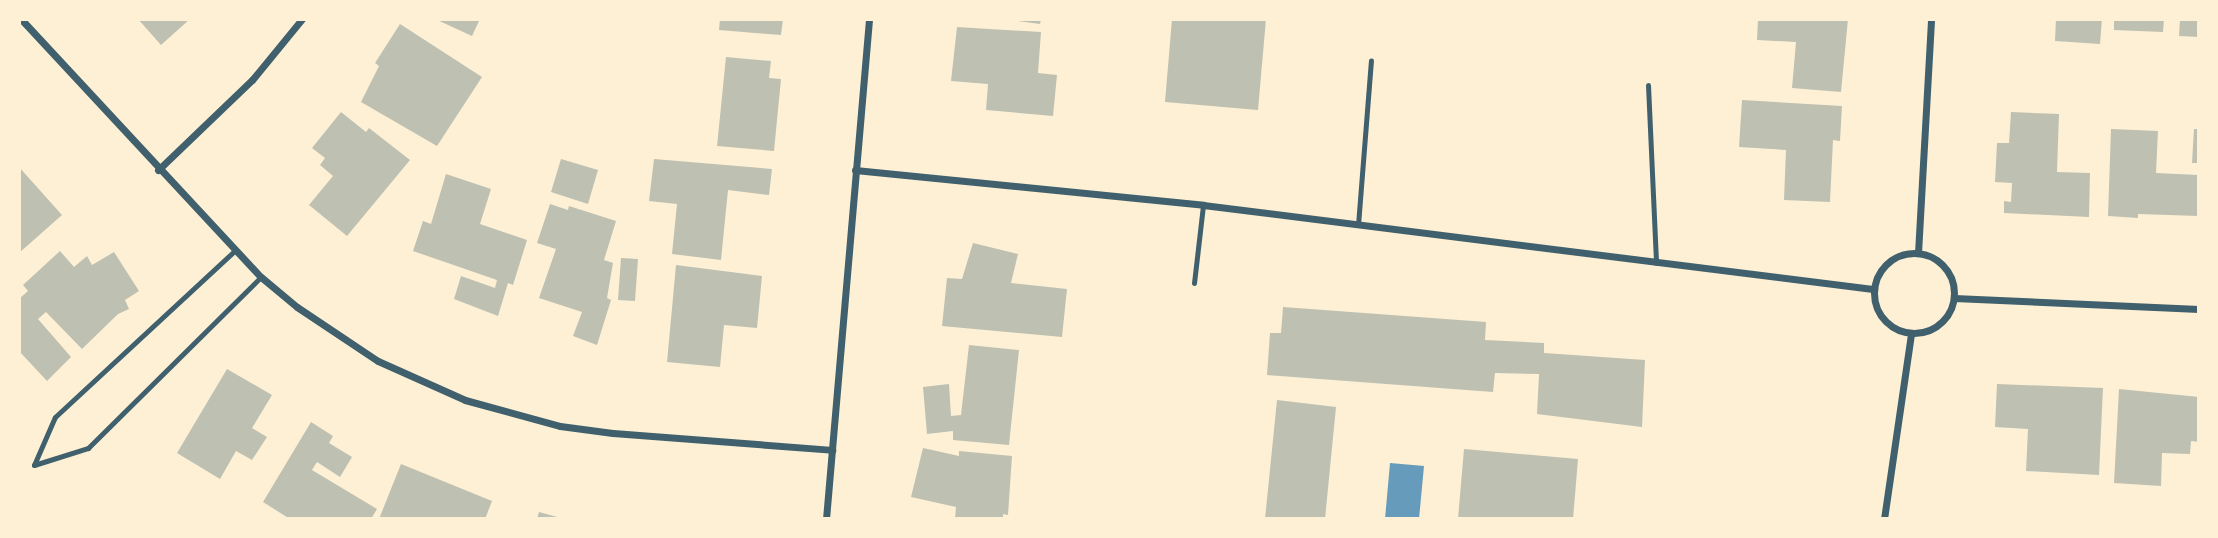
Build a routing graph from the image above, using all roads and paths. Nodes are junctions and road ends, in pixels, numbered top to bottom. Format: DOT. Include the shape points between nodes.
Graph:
graph roads {
  1 [pos="21,19"];
  2 [pos="302,19"];
  3 [pos="869,19"];
  4 [pos="1931,19"];
  5 [pos="1371,61"];
  6 [pos="1648,85"];
  7 [pos="158,170"];
  8 [pos="855,170"];
  9 [pos="1203,205"];
  10 [pos="1358,225"];
  11 [pos="234,251"];
  12 [pos="1918,253"];
  13 [pos="1656,263"];
  14 [pos="261,277"];
  15 [pos="1194,283"];
  16 [pos="1873,289"];
  17 [pos="1954,298"];
  18 [pos="2199,309"];
  19 [pos="1911,333"];
  20 [pos="832,450"];
  21 [pos="826,519"];
  22 [pos="1884,519"];
  1 -- 7 [label="street"];
  2 -- 7 [label="street" via="253,80"];
  3 -- 8 [label="street"];
  4 -- 12 [label="street"];
  5 -- 10 [label="lane"];
  6 -- 13 [label="lane"];
  7 -- 11 [label="street"];
  8 -- 9 [label="street"];
  8 -- 20 [label="street"];
  9 -- 10 [label="street"];
  9 -- 15 [label="lane"];
  10 -- 13 [label="street"];
  11 -- 14 [label="street"];
  11 -- 14 [label="lane" via="55,417 34,465 88,448"];
  12 -- 16 [label="street" via="1893,258"];
  12 -- 17 [label="street" via="1932,256 1950,272"];
  13 -- 16 [label="street"];
  14 -- 20 [label="street" via="334,334 378,361 465,400 517,416 613,433"];
  16 -- 19 [label="street" via="1878,314 1887,324"];
  17 -- 18 [label="street"];
  17 -- 19 [label="street" via="1945,321 1936,329"];
  19 -- 22 [label="street"];
  20 -- 21 [label="street"];
}
